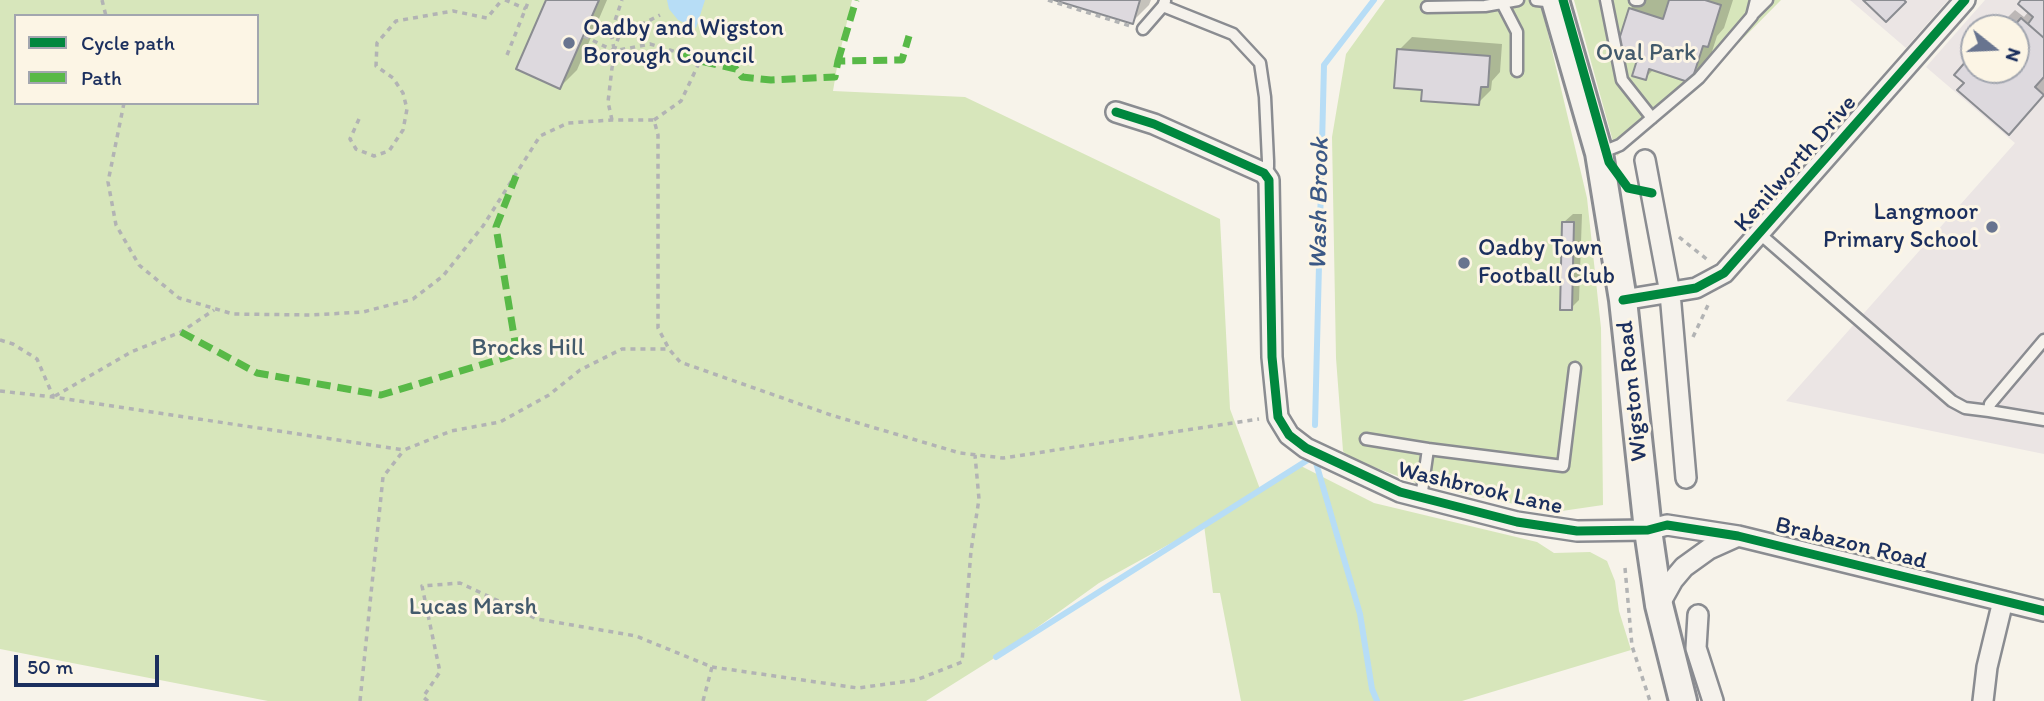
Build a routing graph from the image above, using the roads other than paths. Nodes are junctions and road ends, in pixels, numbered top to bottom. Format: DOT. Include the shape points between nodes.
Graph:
graph roads {
  1 [pos="1518,0"];
  2 [pos="1605,0"];
  3 [pos="1756,0"];
  4 [pos="1768,0"];
  5 [pos="1965,0"];
  6 [pos="1549,1"];
  7 [pos="1164,3"];
  8 [pos="1502,3"];
  9 [pos="1427,7"];
  10 [pos="1752,16"];
  11 [pos="1143,29"];
  12 [pos="1517,71"];
  13 [pos="1116,112"];
  14 [pos="1652,118"];
  15 [pos="1599,153"];
  16 [pos="1645,160"];
  17 [pos="1264,173"];
  18 [pos="1760,234"];
  19 [pos="1670,293"];
  20 [pos="1623,300"];
  21 [pos="2044,340"];
  22 [pos="1575,368"];
  23 [pos="1989,411"];
  24 [pos="2044,420"];
  25 [pos="1366,439"];
  26 [pos="1428,449"];
  27 [pos="1686,478"];
  28 [pos="1421,498"];
  29 [pos="1648,530"];
  30 [pos="1738,536"];
  31 [pos="2003,601"];
  32 [pos="1659,605"];
  33 [pos="2044,611"];
  34 [pos="1699,615"];
  35 [pos="1683,701"];
  36 [pos="1713,701"];
  37 [pos="1983,701"];
  1 -- 8 [label="lane"];
  2 -- 14 [label="lane" via="1622,80"];
  3 -- 10 [label="lane"];
  4 -- 10 [label="lane"];
  5 -- 18 [label="street, Kenilworth Drive"];
  6 -- 15 [label="main road, Wigston Road"];
  7 -- 11 [label="lane"];
  7 -- 17 [label="lane" via="1233,34 1260,63 1268,161"];
  8 -- 9 [label="lane"];
  8 -- 12 [label="lane" via="1517,32"];
  10 -- 14 [label="lane" via="1699,78"];
  13 -- 17 [label="street"];
  14 -- 15 [label="lane" via="1620,145"];
  15 -- 20 [label="main road, Wigston Road"];
  16 -- 19 [label="street, Wigston Road"];
  17 -- 28 [label="street, Washbrook Lane" via="1269,180 1272,357 1278,417 1289,435 1306,448"];
  18 -- 19 [label="street, Kenilworth Drive" via="1724,273 1696,288"];
  18 -- 23 [label="lane" via="1952,401"];
  19 -- 20 [label="street, Kenilworth Drive"];
  19 -- 27 [label="street, Wigston Road"];
  20 -- 29 [label="main road, Wigston Road"];
  21 -- 23 [label="lane"];
  22 -- 26 [label="lane" via="1563,466"];
  23 -- 24 [label="lane"];
  25 -- 26 [label="lane"];
  26 -- 28 [label="lane"];
  28 -- 29 [label="street, Washbrook Lane" via="1546,528"];
  29 -- 30 [label="street, Brabazon Road" via="1667,525"];
  29 -- 32 [label="main road, Wigston Road"];
  30 -- 31 [label="street, Brabazon Road"];
  30 -- 32 [label="street, Brabazon Road" via="1684,567"];
  31 -- 33 [label="street, Brabazon Road"];
  31 -- 37 [label="street"];
  32 -- 35 [label="main road, Wigston Road"];
  34 -- 36 [label="street" via="1696,648"];
}
